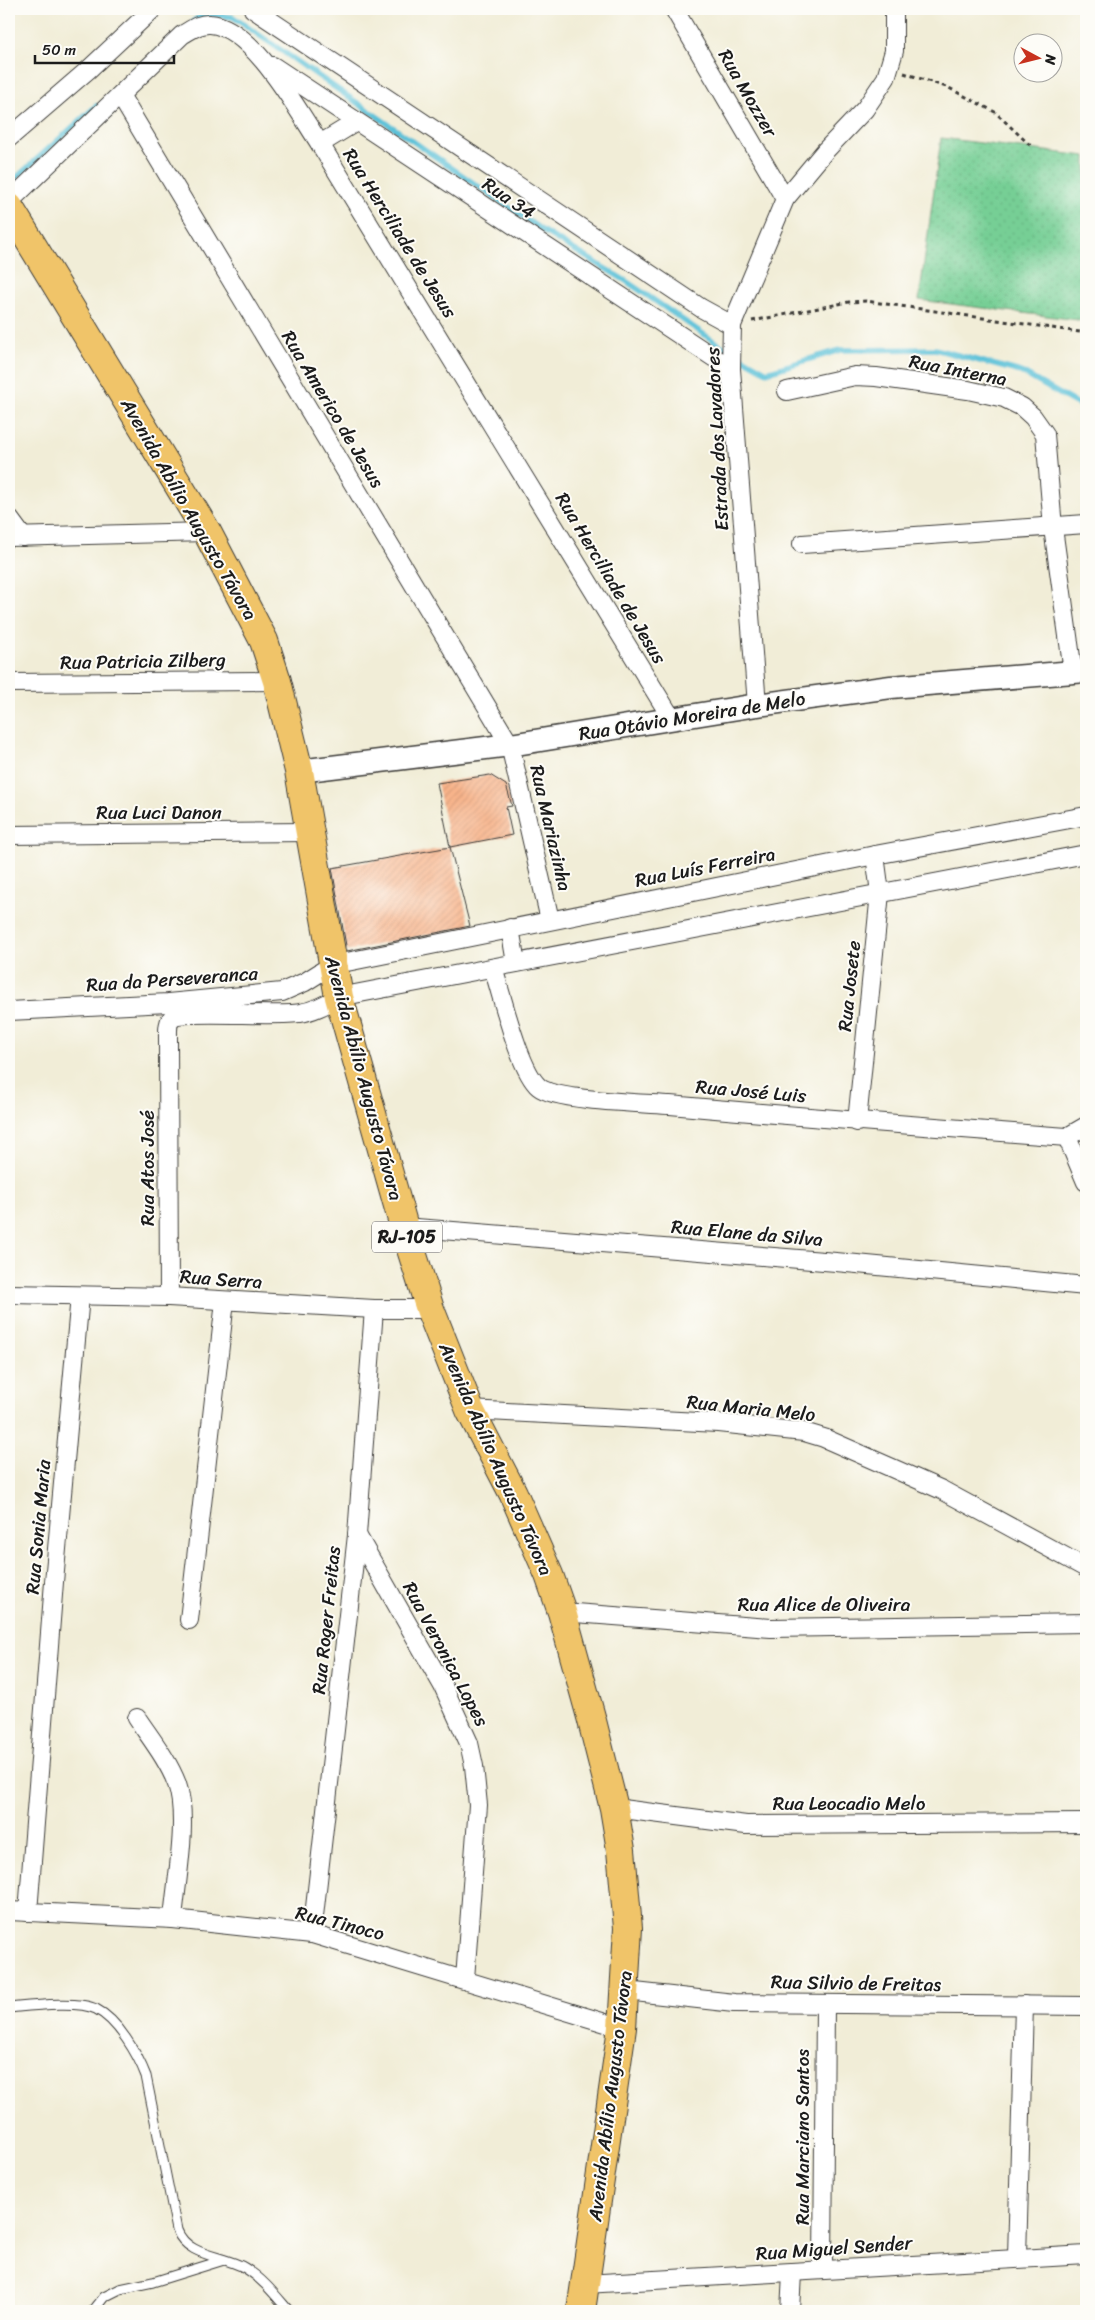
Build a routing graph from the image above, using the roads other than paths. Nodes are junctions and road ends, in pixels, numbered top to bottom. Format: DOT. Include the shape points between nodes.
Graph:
graph roads {
  1 [pos="153,9"];
  2 [pos="253,9"];
  3 [pos="674,9"];
  4 [pos="894,9"];
  5 [pos="265,61"];
  6 [pos="120,95"];
  7 [pos="356,122"];
  8 [pos="9,138"];
  9 [pos="320,144"];
  10 [pos="784,199"];
  11 [pos="9,202"];
  12 [pos="9,207"];
  13 [pos="732,329"];
  14 [pos="731,364"];
  15 [pos="787,390"];
  16 [pos="9,518"];
  17 [pos="1086,524"];
  18 [pos="1053,528"];
  19 [pos="207,532"];
  20 [pos="16,537"];
  21 [pos="802,544"];
  22 [pos="1080,671"];
  23 [pos="277,681"];
  24 [pos="9,683"];
  25 [pos="757,705"];
  26 [pos="672,719"];
  27 [pos="510,745"];
  28 [pos="299,771"];
  29 [pos="1086,816"];
  30 [pos="310,832"];
  31 [pos="9,835"];
  32 [pos="875,854"];
  33 [pos="1086,854"];
  34 [pos="880,893"];
  35 [pos="550,920"];
  36 [pos="510,928"];
  37 [pos="516,963"];
  38 [pos="332,965"];
  39 [pos="493,968"];
  40 [pos="339,998"];
  41 [pos="9,1011"];
  42 [pos="857,1122"];
  43 [pos="1086,1126"];
  44 [pos="1066,1137"];
  45 [pos="1086,1182"];
  46 [pos="404,1227"];
  47 [pos="1086,1286"];
  48 [pos="9,1294"];
  49 [pos="80,1296"];
  50 [pos="169,1296"];
  51 [pos="225,1301"];
  52 [pos="374,1309"];
  53 [pos="430,1309"];
  54 [pos="470,1410"];
  55 [pos="357,1535"];
  56 [pos="1086,1568"];
  57 [pos="562,1612"];
  58 [pos="189,1620"];
  59 [pos="1086,1623"];
  60 [pos="137,1718"];
  61 [pos="614,1808"];
  62 [pos="1086,1823"];
  63 [pos="9,1911"];
  64 [pos="28,1912"];
  65 [pos="173,1919"];
  66 [pos="312,1934"];
  67 [pos="465,1979"];
  68 [pos="626,1991"];
  69 [pos="825,2005"];
  70 [pos="1024,2005"];
  71 [pos="1086,2006"];
  72 [pos="9,2008"];
  73 [pos="622,2028"];
  74 [pos="1086,2255"];
  75 [pos="1017,2257"];
  76 [pos="224,2260"];
  77 [pos="823,2269"];
  78 [pos="792,2273"];
  79 [pos="585,2284"];
  80 [pos="93,2311"];
  81 [pos="290,2311"];
  82 [pos="581,2311"];
  83 [pos="790,2311"];
  1 -- 8 [label="street"];
  2 -- 13 [label="street"];
  3 -- 10 [label="street, Rua Mozzer"];
  4 -- 10 [label="street, Estrada dos Lavadores" via="894,51 882,85 865,109"];
  5 -- 6 [label="street, Rua Herciliade de Jesus" via="243,39 224,27 199,25 182,35"];
  5 -- 7 [label="street, Rua 34"];
  5 -- 9 [label="street, Rua Herciliade de Jesus"];
  6 -- 11 [label="street, Rua Herciliade de Jesus"];
  6 -- 27 [label="street, Rua Americo de Jesus"];
  7 -- 9 [label="street"];
  7 -- 14 [label="street, Rua 34"];
  9 -- 26 [label="street, Rua Herciliade de Jesus"];
  10 -- 13 [label="street, Estrada dos Lavadores"];
  12 -- 19 [label="main road, Avenida Abílio Augusto Távora / RJ-105"];
  13 -- 14 [label="street, Estrada dos Lavadores"];
  14 -- 25 [label="street, Estrada dos Lavadores"];
  15 -- 18 [label="street, Rua Interna" via="865,376 968,390 1004,398 1022,407 1034,417 1045,434"];
  16 -- 20 [label="street"];
  17 -- 18 [label="street"];
  18 -- 21 [label="street"];
  18 -- 22 [label="street, Rua Interna"];
  19 -- 20 [label="street"];
  19 -- 23 [label="main road, Avenida Abílio Augusto Távora / RJ-105" via="264,641"];
  22 -- 25 [label="street, Rua Otávio Moreira de Melo" via="891,687"];
  23 -- 24 [label="street, Rua Patricia Zilberg"];
  23 -- 28 [label="main road, Avenida Abílio Augusto Távora / RJ-105"];
  25 -- 26 [label="street, Rua Otávio Moreira de Melo"];
  26 -- 27 [label="street, Rua Otávio Moreira de Melo"];
  27 -- 28 [label="street, Rua Otávio Moreira de Melo"];
  27 -- 35 [label="street, Rua Mariazinha"];
  28 -- 30 [label="main road, Avenida Abílio Augusto Távora / RJ-105"];
  29 -- 32 [label="street, Rua Luís Ferreira"];
  30 -- 31 [label="street, Rua Luci Danon"];
  30 -- 38 [label="main road, Avenida Abílio Augusto Távora / RJ-105"];
  32 -- 34 [label="street, Rua Josete"];
  32 -- 35 [label="street, Rua Luís Ferreira"];
  33 -- 34 [label="street"];
  34 -- 37 [label="street"];
  34 -- 42 [label="street, Rua Josete"];
  35 -- 36 [label="street, Rua Luís Ferreira"];
  36 -- 37 [label="street"];
  36 -- 38 [label="street, Rua Luís Ferreira"];
  37 -- 39 [label="street"];
  38 -- 40 [label="main road, Avenida Abílio Augusto Távora / RJ-105"];
  38 -- 41 [label="street, Rua da Perseveranca" via="305,982 271,994"];
  39 -- 40 [label="street"];
  39 -- 42 [label="street, Rua José Luis" via="523,1061 532,1080 550,1092 603,1100"];
  40 -- 46 [label="main road, Avenida Abílio Augusto Távora / RJ-105"];
  40 -- 50 [label="street, Rua Atos José" via="302,1013 272,1016 179,1015 170,1021"];
  42 -- 44 [label="street, Rua José Luis"];
  43 -- 44 [label="street"];
  44 -- 45 [label="street"];
  46 -- 47 [label="street, Rua Elane da Silva"];
  46 -- 53 [label="main road, Avenida Abílio Augusto Távora / RJ-105"];
  48 -- 49 [label="street, Rua Serra"];
  49 -- 50 [label="street, Rua Serra"];
  49 -- 64 [label="street, Rua Sonia Maria"];
  50 -- 51 [label="street, Rua Serra"];
  51 -- 52 [label="street, Rua Serra"];
  51 -- 58 [label="street"];
  52 -- 53 [label="street, Rua Serra"];
  52 -- 55 [label="street, Rua Roger Freitas"];
  53 -- 54 [label="main road, Avenida Abílio Augusto Távora / RJ-105"];
  54 -- 56 [label="street, Rua Maria Melo" via="718,1423 804,1432 942,1490"];
  54 -- 57 [label="main road, Avenida Abílio Augusto Távora / RJ-105" via="535,1540"];
  55 -- 66 [label="street, Rua Roger Freitas"];
  55 -- 67 [label="street, Rua Veronica Lopes" via="443,1686 473,1758 478,1804"];
  57 -- 59 [label="street, Rua Alice de Oliveira" via="772,1628"];
  57 -- 61 [label="main road, Avenida Abílio Augusto Távora / RJ-105"];
  60 -- 65 [label="street" via="171,1770 181,1803"];
  61 -- 62 [label="street, Rua Leocadio Melo" via="746,1825"];
  61 -- 68 [label="main road, Avenida Abílio Augusto Távora / RJ-105" via="626,1892"];
  63 -- 64 [label="street, Rua Tinoco"];
  64 -- 65 [label="street, Rua Tinoco"];
  65 -- 66 [label="street, Rua Tinoco"];
  66 -- 67 [label="street, Rua Tinoco"];
  67 -- 73 [label="street, Rua Tinoco"];
  68 -- 69 [label="street, Rua Silvio de Freitas" via="734,2003"];
  68 -- 73 [label="main road, Avenida Abílio Augusto Távora / RJ-105"];
  69 -- 70 [label="street, Rua Silvio de Freitas"];
  69 -- 77 [label="street, Rua Marciano Santos"];
  70 -- 71 [label="street, Rua Silvio de Freitas"];
  70 -- 75 [label="street"];
  72 -- 76 [label="lane" via="86,2006 105,2014 140,2060 146,2076 180,2240"];
  73 -- 79 [label="main road, Avenida Abílio Augusto Távora / RJ-105"];
  74 -- 75 [label="street, Rua Miguel Sender"];
  75 -- 77 [label="street, Rua Miguel Sender"];
  76 -- 80 [label="lane" via="120,2289 104,2296"];
  76 -- 81 [label="lane" via="257,2276"];
  77 -- 78 [label="street, Rua Miguel Sender"];
  78 -- 79 [label="street, Rua Miguel Sender"];
  78 -- 83 [label="street"];
  79 -- 82 [label="main road, Avenida Abílio Augusto Távora / RJ-105"];
}
